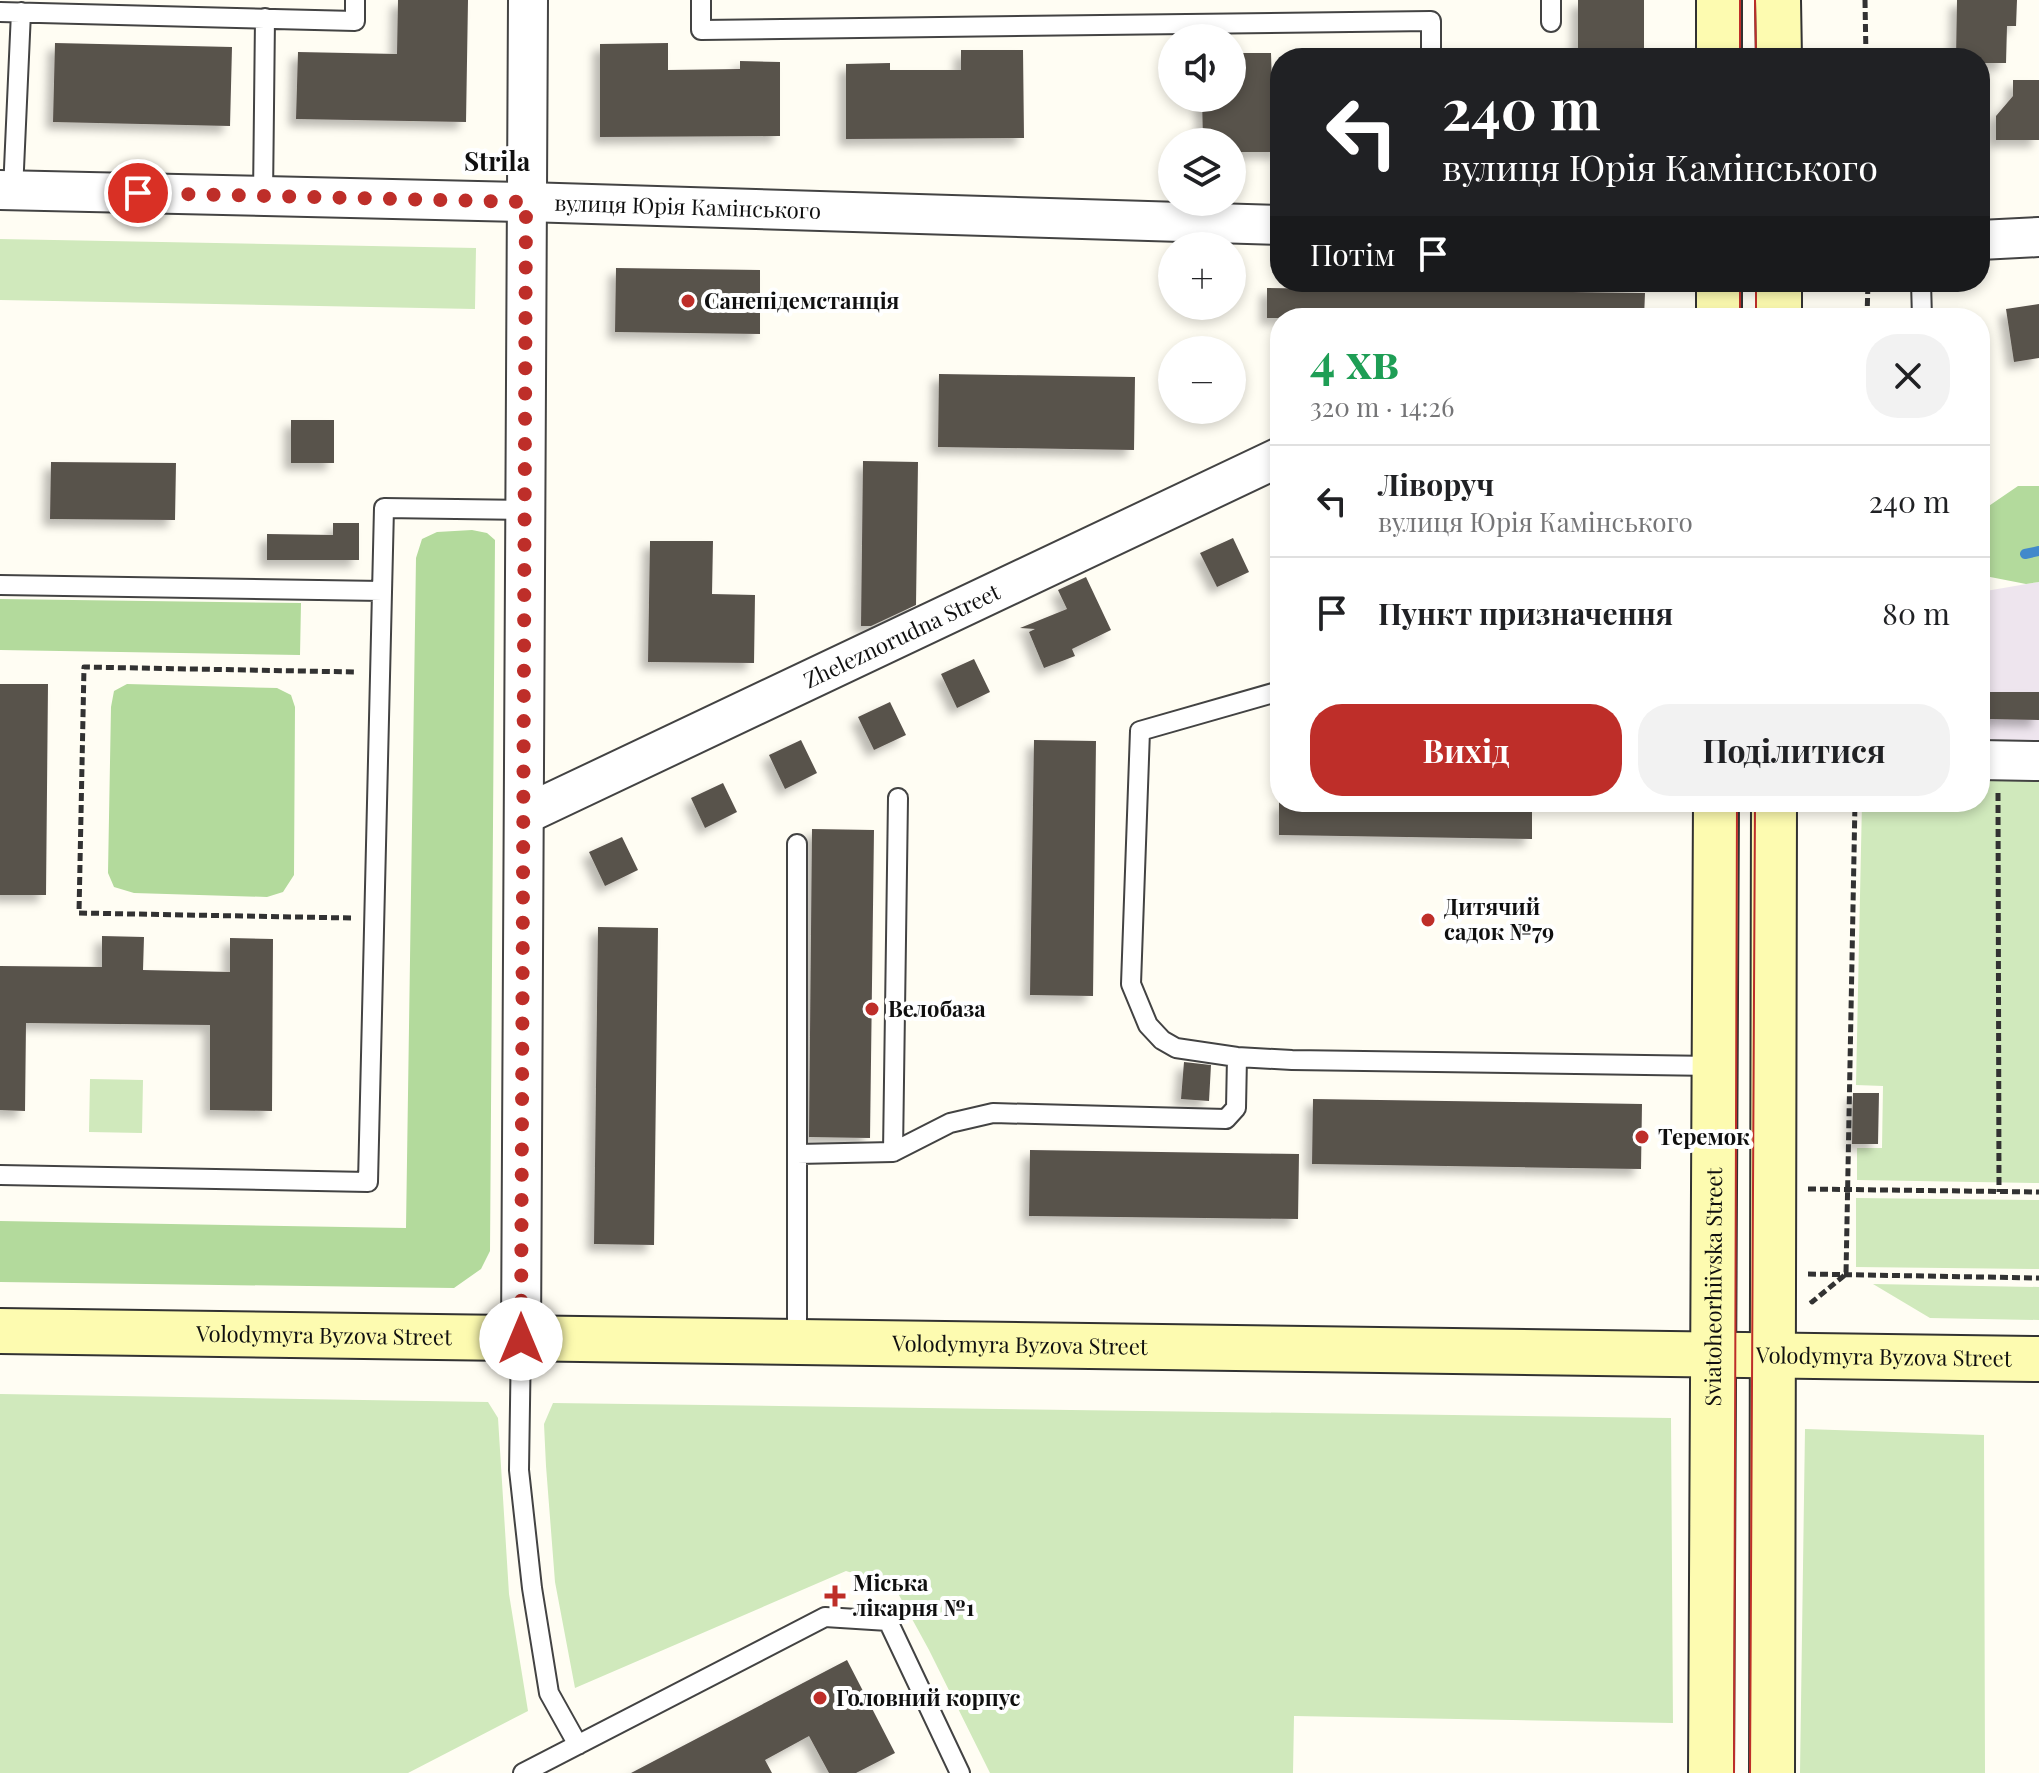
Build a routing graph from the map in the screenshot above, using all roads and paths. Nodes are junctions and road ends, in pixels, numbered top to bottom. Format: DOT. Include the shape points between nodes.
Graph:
graph roads {
  1 [pos="355,0"];
  2 [pos="528,0"];
  3 [pos="701,0"];
  4 [pos="1551,0"];
  5 [pos="1719,0"];
  6 [pos="1778,0"];
  7 [pos="1865,0"];
  8 [pos="0,12"];
  9 [pos="21,12"];
  10 [pos="265,18"];
  11 [pos="1551,22"];
  12 [pos="1431,48"];
  13 [pos="1719,48"];
  14 [pos="1779,48"];
  15 [pos="1866,48"];
  16 [pos="6,191"];
  17 [pos="263,196"];
  18 [pos="526,202"];
  19 [pos="1270,225"];
  20 [pos="2039,237"];
  21 [pos="1990,239"];
  22 [pos="1270,462"];
  23 [pos="523,510"];
  24 [pos="0,585"];
  25 [pos="382,591"];
  26 [pos="380,673"];
  27 [pos="1270,694"];
  28 [pos="1990,754"];
  29 [pos="2039,761"];
  30 [pos="898,798"];
  31 [pos="1716,812"];
  32 [pos="1774,812"];
  33 [pos="1855,812"];
  34 [pos="1988,812"];
  35 [pos="524,815"];
  36 [pos="797,844"];
  37 [pos="374,919"];
  38 [pos="1237,1057"];
  39 [pos="1714,1066"];
  40 [pos="893,1152"];
  41 [pos="797,1154"];
  42 [pos="0,1175"];
  43 [pos="1800,1189"];
  44 [pos="1848,1190"];
  45 [pos="1999,1192"];
  46 [pos="2039,1192"];
  47 [pos="1799,1274"];
  48 [pos="1846,1274"];
  49 [pos="2039,1278"];
  50 [pos="1812,1302"];
  51 [pos="0,1331"];
  52 [pos="521,1339"];
  53 [pos="797,1344"];
  54 [pos="1713,1356"];
  55 [pos="1772,1356"];
  56 [pos="2039,1359"];
  57 [pos="578,1745"];
  58 [pos="523,1773"];
  59 [pos="960,1773"];
  60 [pos="1711,1773"];
  61 [pos="1772,1773"];
  1 -- 10 [label="lane" via="355,21"];
  2 -- 18 [label="street"];
  3 -- 12 [label="lane" via="701,30 1431,21"];
  4 -- 11 [label="lane"];
  5 -- 13 [label="main road"];
  6 -- 14 [label="main road"];
  7 -- 15 [label="path"];
  8 -- 9 [label="lane"];
  9 -- 10 [label="lane"];
  9 -- 16 [label="lane"];
  10 -- 17 [label="lane"];
  16 -- 17 [label="street, вулиця Юрія Камінського"];
  17 -- 18 [label="street, вулиця Юрія Камінського"];
  18 -- 19 [label="street, вулиця Юрія Камінського"];
  18 -- 23 [label="street"];
  20 -- 21 [label="street"];
  22 -- 35 [label="street, Zheleznorudna Street"];
  23 -- 25 [label="lane" via="384,508"];
  23 -- 35 [label="street"];
  24 -- 25 [label="lane"];
  25 -- 26 [label="lane"];
  26 -- 37 [label="lane"];
  26 -- 37 [label="path" via="84,667 83,682 79,913"];
  27 -- 38 [label="lane" via="1140,731 1131,984 1148,1025 1162,1040 1176,1048"];
  28 -- 29 [label="street"];
  30 -- 40 [label="lane"];
  31 -- 39 [label="main road, Sviatoheorhiivska Street"];
  32 -- 55 [label="main road"];
  33 -- 44 [label="path"];
  34 -- 45 [label="path"];
  35 -- 52 [label="street"];
  36 -- 41 [label="lane"];
  37 -- 42 [label="lane" via="368,1182"];
  38 -- 39 [label="lane"];
  38 -- 40 [label="lane" via="1236,1108 1226,1119 993,1113 950,1123"];
  39 -- 54 [label="main road, Sviatoheorhiivska Street"];
  40 -- 41 [label="lane"];
  41 -- 53 [label="lane"];
  43 -- 44 [label="path"];
  44 -- 45 [label="path"];
  44 -- 48 [label="path"];
  45 -- 46 [label="path"];
  47 -- 48 [label="path"];
  48 -- 49 [label="path"];
  48 -- 50 [label="path"];
  51 -- 52 [label="main road, Volodymyra Byzova Street"];
  52 -- 53 [label="main road, Volodymyra Byzova Street"];
  52 -- 57 [label="lane" via="519,1470 532,1588 549,1693"];
  53 -- 54 [label="main road, Volodymyra Byzova Street"];
  54 -- 55 [label="main road, Volodymyra Byzova Street"];
  54 -- 60 [label="main road, Sviatoheorhiivska Street"];
  55 -- 56 [label="main road, Volodymyra Byzova Street"];
  55 -- 61 [label="main road"];
  57 -- 58 [label="lane"];
  57 -- 59 [label="lane" via="825,1617 888,1621"];
}
